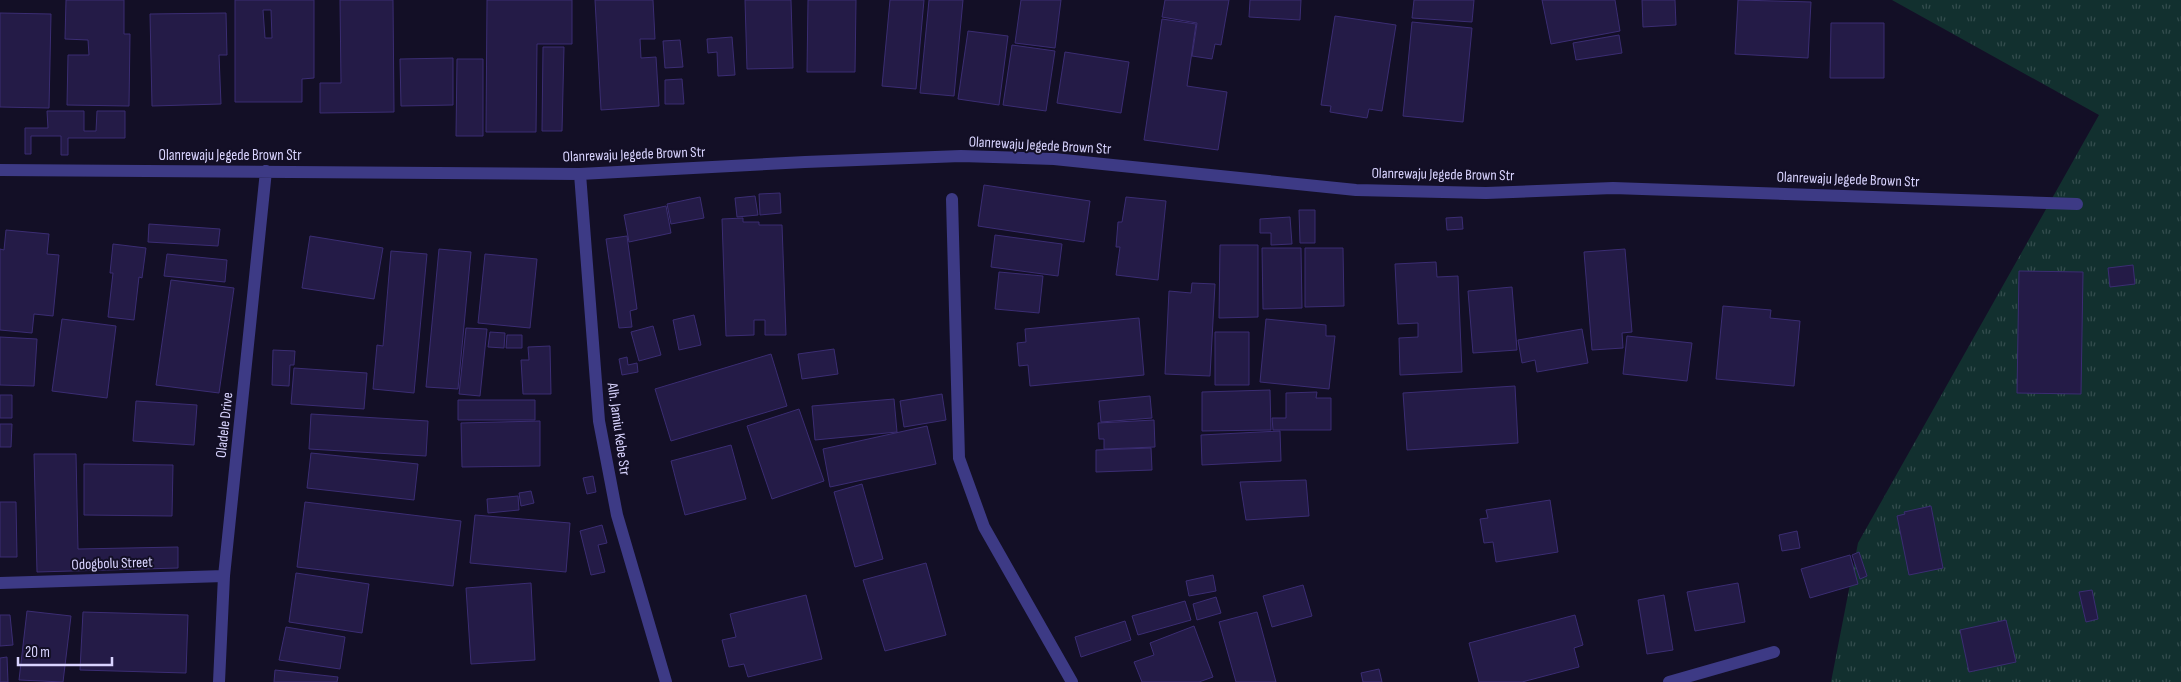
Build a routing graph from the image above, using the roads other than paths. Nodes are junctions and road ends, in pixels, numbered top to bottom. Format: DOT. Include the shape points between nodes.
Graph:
graph roads {
  1 [pos="0,170"];
  2 [pos="266,171"];
  3 [pos="580,174"];
  4 [pos="952,200"];
  5 [pos="2077,204"];
  6 [pos="224,576"];
  7 [pos="0,583"];
  8 [pos="1774,652"];
  9 [pos="219,682"];
  10 [pos="666,682"];
  11 [pos="1072,682"];
  12 [pos="1669,682"];
  1 -- 2 [label="street, Olanrewaju Jegede Brown Str"];
  2 -- 3 [label="street, Olanrewaju Jegede Brown Str"];
  2 -- 6 [label="street, Oladele Drive"];
  3 -- 5 [label="street, Olanrewaju Jegede Brown Str" via="961,156 1054,159 1356,190 1486,193 1613,188"];
  3 -- 10 [label="street, Alh. Jamiu Kebe Str" via="599,421 617,515"];
  4 -- 11 [label="street" via="959,458 984,527"];
  6 -- 7 [label="street, Odogbolu Street"];
  6 -- 9 [label="street, Oladele Drive"];
  8 -- 12 [label="street"];
}
